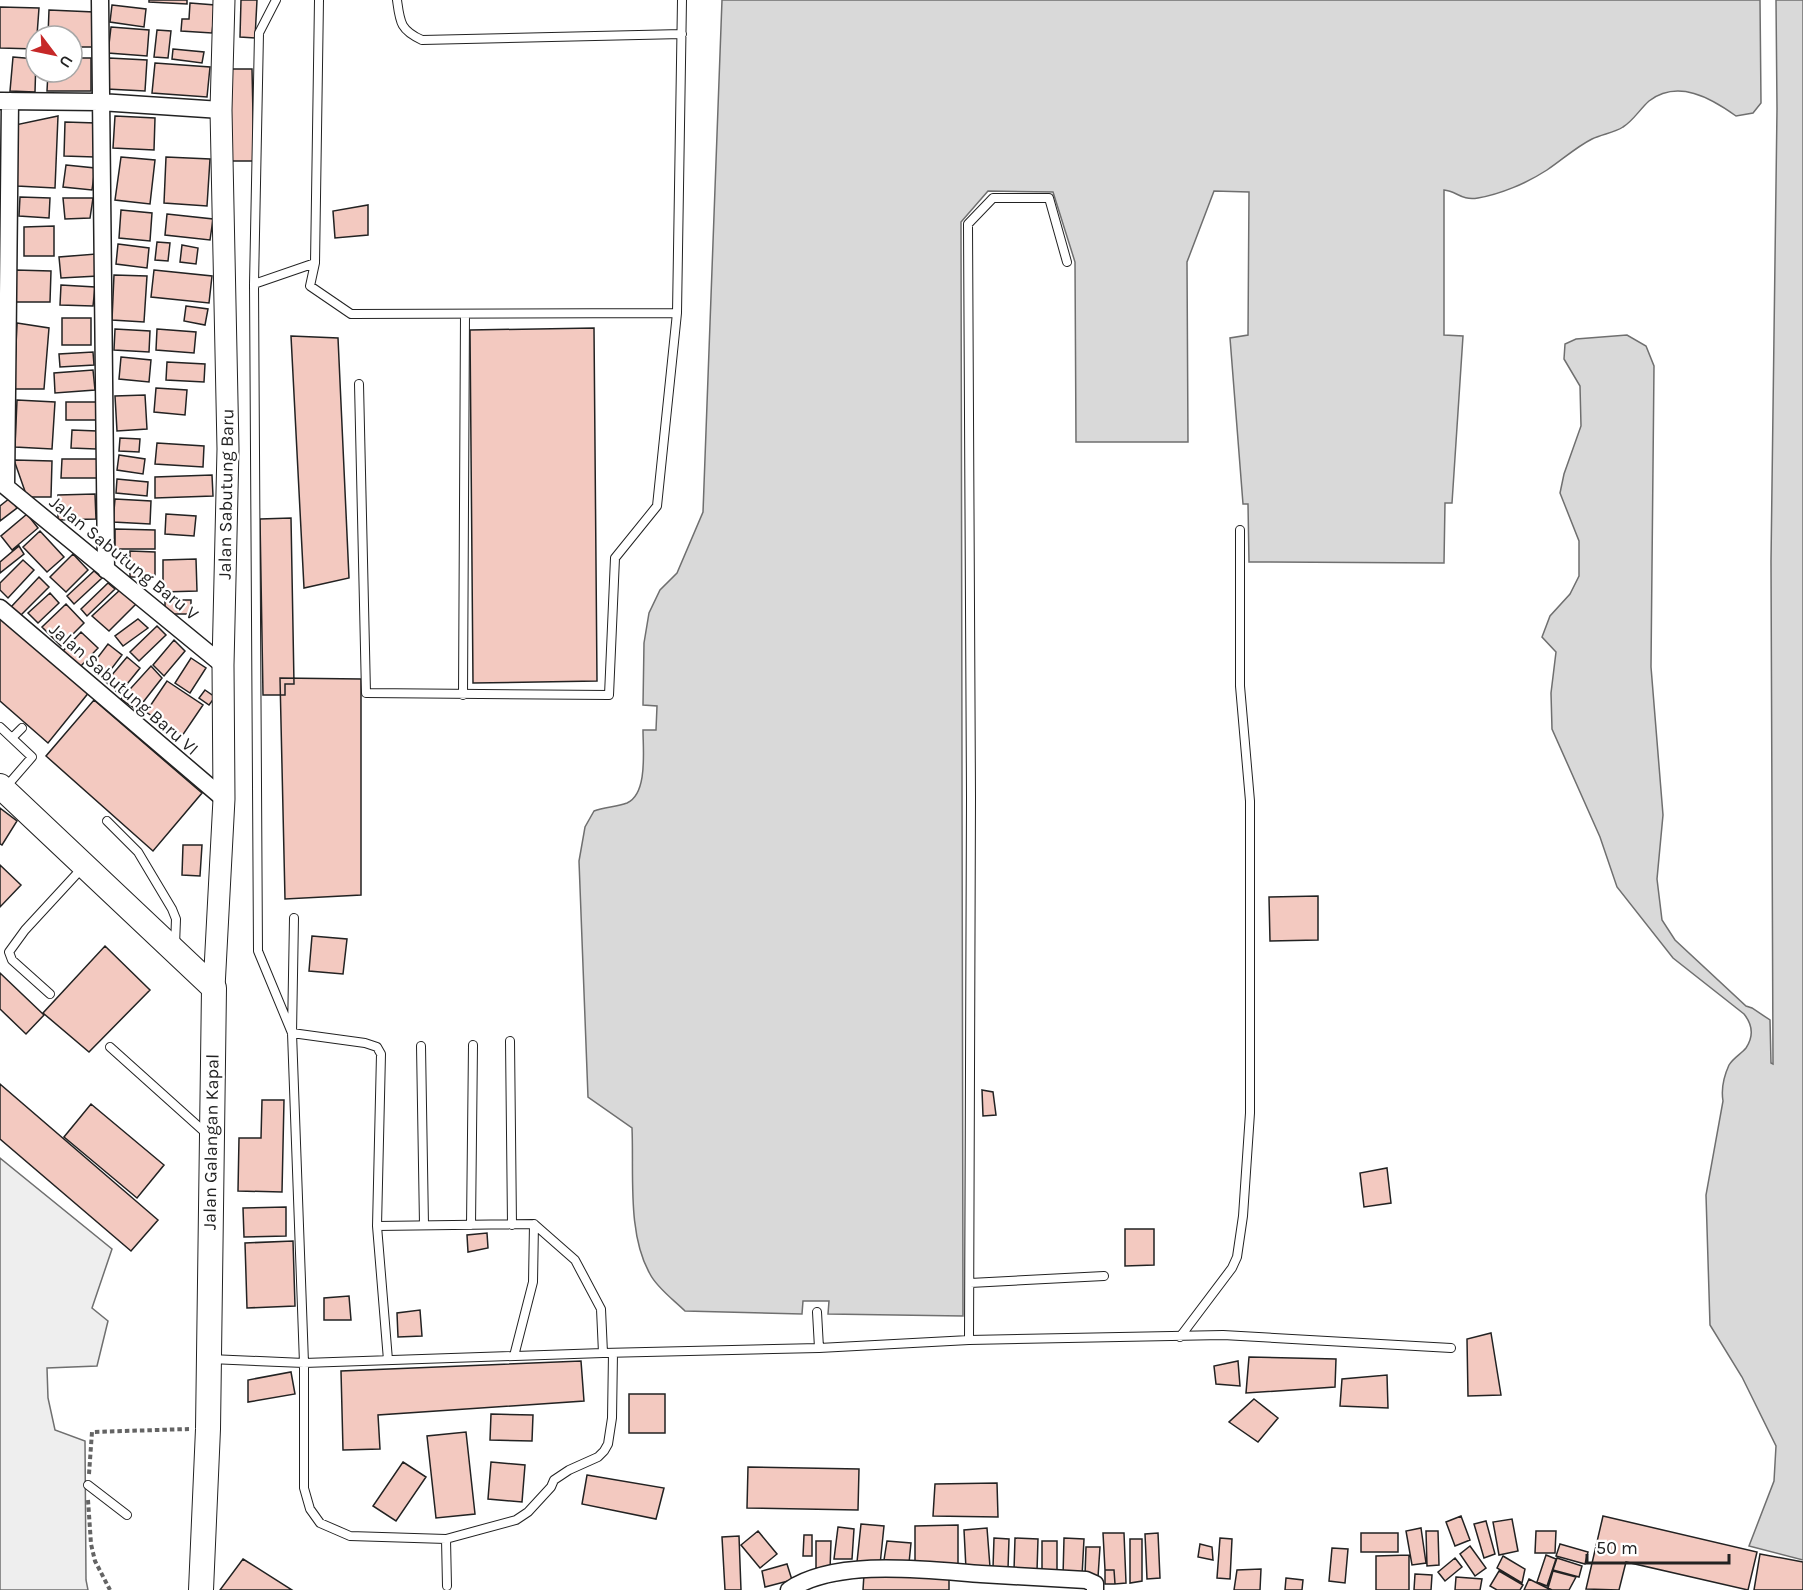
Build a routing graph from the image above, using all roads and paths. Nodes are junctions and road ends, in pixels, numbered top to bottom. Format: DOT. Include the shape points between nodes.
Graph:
graph roads {
  1 [pos="100,0"];
  2 [pos="224,0"];
  3 [pos="276,0"];
  4 [pos="319,0"];
  5 [pos="397,0"];
  6 [pos="682,0"];
  7 [pos="682,34"];
  8 [pos="5,101"];
  9 [pos="100,102"];
  10 [pos="221,110"];
  11 [pos="1067,262"];
  12 [pos="315,263"];
  13 [pos="254,284"];
  14 [pos="677,313"];
  15 [pos="465,314"];
  16 [pos="359,384"];
  17 [pos="3,484"];
  18 [pos="1240,530"];
  19 [pos="106,570"];
  20 [pos="0,608"];
  21 [pos="223,664"];
  22 [pos="463,695"];
  23 [pos="0,728"];
  24 [pos="22,728"];
  25 [pos="12,738"];
  26 [pos="1,790"];
  27 [pos="224,799"];
  28 [pos="107,821"];
  29 [pos="85,866"];
  30 [pos="294,918"];
  31 [pos="175,952"];
  32 [pos="214,988"];
  33 [pos="51,994"];
  34 [pos="292,1033"];
  35 [pos="510,1041"];
  36 [pos="473,1045"];
  37 [pos="421,1046"];
  38 [pos="110,1047"];
  39 [pos="212,1138"];
  40 [pos="534,1224"];
  41 [pos="424,1225"];
  42 [pos="471,1225"];
  43 [pos="512,1225"];
  44 [pos="377,1226"];
  45 [pos="1104,1276"];
  46 [pos="970,1283"];
  47 [pos="817,1312"];
  48 [pos="1180,1337"];
  49 [pos="969,1340"];
  50 [pos="819,1348"];
  51 [pos="1451,1348"];
  52 [pos="603,1353"];
  53 [pos="613,1353"];
  54 [pos="514,1356"];
  55 [pos="209,1359"];
  56 [pos="388,1360"];
  57 [pos="304,1363"];
  58 [pos="208,1429"];
  59 [pos="88,1485"];
  60 [pos="127,1515"];
  61 [pos="446,1539"];
  62 [pos="447,1586"];
  63 [pos="110,1590"];
  64 [pos="201,1590"];
  65 [pos="789,1590"];
  66 [pos="1095,1590"];
  1 -- 9 [label="street"];
  2 -- 10 [label="street, Jalan Sabutung Baru"];
  3 -- 13 [label="lane" via="259,33"];
  4 -- 12 [label="lane"];
  5 -- 7 [label="lane" via="400,24 422,40"];
  6 -- 7 [label="lane"];
  7 -- 14 [label="lane"];
  8 -- 9 [label="street"];
  8 -- 17 [label="street"];
  9 -- 10 [label="street"];
  9 -- 19 [label="street"];
  10 -- 21 [label="street, Jalan Sabutung Baru" via="228,449"];
  11 -- 46 [label="lane" via="1049,198 993,198 968,224"];
  12 -- 13 [label="lane"];
  12 -- 15 [label="lane" via="310,286 351,314"];
  13 -- 34 [label="lane" via="258,951"];
  14 -- 15 [label="lane"];
  14 -- 22 [label="lane" via="657,506 615,558 609,695"];
  15 -- 22 [label="lane"];
  16 -- 22 [label="lane" via="366,693"];
  17 -- 19 [label="street, Jalan Sabutung Baru V"];
  18 -- 48 [label="lane" via="1240,686 1250,801 1250,1113 1243,1216 1232,1268"];
  19 -- 21 [label="street, Jalan Sabutung Baru V"];
  20 -- 27 [label="street, Jalan Sabutung Baru VI"];
  21 -- 27 [label="street, Jalan Sabutung Baru"];
  23 -- 25 [label="lane"];
  24 -- 25 [label="lane"];
  25 -- 26 [label="lane" via="32,757"];
  26 -- 29 [label="main road"];
  27 -- 32 [label="street, Jalan Sabutung Baru"];
  28 -- 31 [label="lane" via="138,852 172,909 176,919"];
  29 -- 31 [label="main road"];
  29 -- 33 [label="lane" via="9,952 12,960"];
  30 -- 34 [label="lane"];
  31 -- 32 [label="main road"];
  32 -- 39 [label="main road, Jalan Galangan Kapal"];
  34 -- 44 [label="lane" via="365,1043 377,1047 381,1054"];
  34 -- 57 [label="lane"];
  35 -- 43 [label="lane"];
  36 -- 42 [label="lane"];
  37 -- 41 [label="lane"];
  38 -- 39 [label="lane"];
  39 -- 55 [label="main road, Jalan Galangan Kapal"];
  40 -- 43 [label="lane"];
  40 -- 52 [label="lane" via="575,1260 601,1309"];
  40 -- 54 [label="lane" via="533,1282"];
  41 -- 42 [label="lane"];
  41 -- 44 [label="lane"];
  42 -- 43 [label="lane"];
  44 -- 56 [label="lane"];
  45 -- 46 [label="lane"];
  46 -- 49 [label="lane"];
  47 -- 50 [label="lane"];
  48 -- 49 [label="lane"];
  48 -- 51 [label="lane" via="1223,1335"];
  49 -- 50 [label="lane"];
  50 -- 53 [label="lane"];
  52 -- 53 [label="lane"];
  52 -- 54 [label="lane"];
  53 -- 61 [label="lane" via="612,1418 604,1451 554,1480 528,1512 516,1520"];
  54 -- 56 [label="lane"];
  55 -- 57 [label="lane"];
  55 -- 58 [label="main road, Jalan Galangan Kapal"];
  56 -- 57 [label="lane"];
  57 -- 61 [label="lane" via="304,1488 310,1509 320,1523 350,1536"];
  58 -- 59 [label="path" via="92,1432"];
  58 -- 64 [label="main road, Jalan Galangan Kapal"];
  59 -- 60 [label="lane"];
  59 -- 63 [label="path" via="91,1544"];
  61 -- 62 [label="lane"];
  65 -- 66 [label="street" via="815,1578 880,1568 1086,1580 1095,1584"];
}
